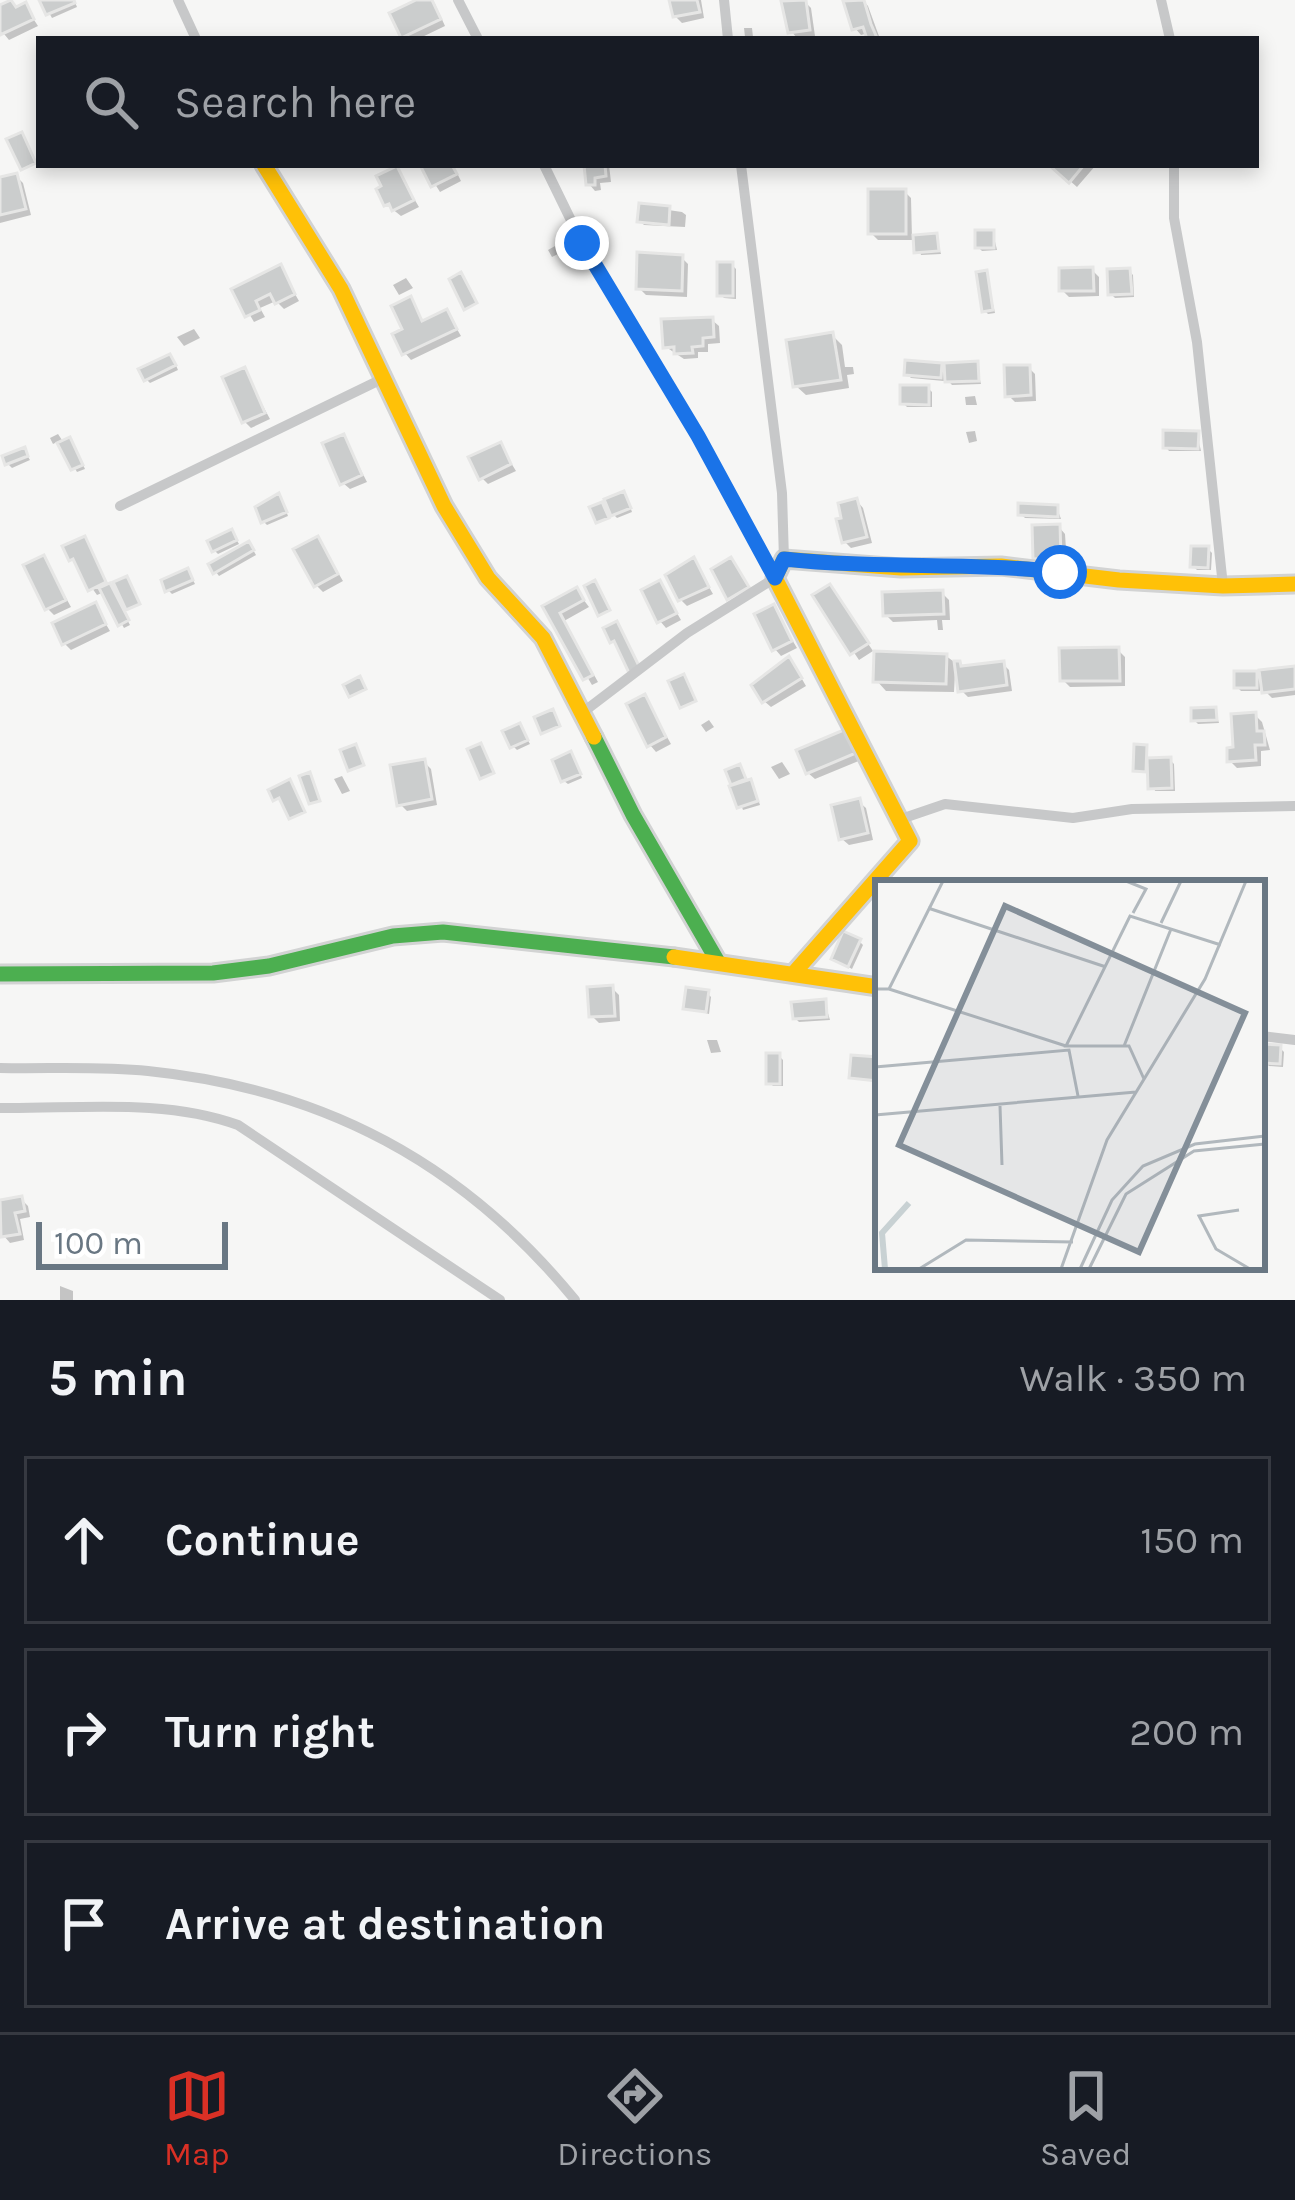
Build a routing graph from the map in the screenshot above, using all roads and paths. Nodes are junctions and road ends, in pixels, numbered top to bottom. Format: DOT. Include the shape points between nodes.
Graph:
graph roads {
  1 [pos="178,0"];
  2 [pos="458,0"];
  3 [pos="724,0"];
  4 [pos="1161,0"];
  5 [pos="195,36"];
  6 [pos="476,36"];
  7 [pos="728,36"];
  8 [pos="1169,36"];
  9 [pos="266,168"];
  10 [pos="545,168"];
  11 [pos="742,168"];
  12 [pos="1174,168"];
  13 [pos="384,378"];
  14 [pos="120,506"];
  15 [pos="784,559"];
  16 [pos="775,578"];
  17 [pos="1295,584"];
  18 [pos="1223,586"];
  19 [pos="582,713"];
  20 [pos="1295,806"];
  21 [pos="901,819"];
  22 [pos="878,880"];
  23 [pos="875,884"];
  24 [pos="718,962"];
  25 [pos="0,974"];
  26 [pos="793,974"];
  27 [pos="875,987"];
  28 [pos="1265,1036"];
  29 [pos="1295,1040"];
  30 [pos="0,1068"];
  31 [pos="0,1108"];
  32 [pos="500,1300"];
  33 [pos="574,1300"];
  1 -- 5 [label="street"];
  2 -- 6 [label="street"];
  3 -- 7 [label="street"];
  4 -- 8 [label="street"];
  9 -- 13 [label="street" via="331,269"];
  10 -- 16 [label="street"];
  11 -- 15 [label="street"];
  12 -- 18 [label="street"];
  13 -- 14 [label="street"];
  13 -- 19 [label="street" via="465,542 543,638"];
  15 -- 16 [label="street"];
  15 -- 18 [label="street" via="1001,566"];
  16 -- 19 [label="street"];
  16 -- 21 [label="street"];
  17 -- 18 [label="street"];
  19 -- 24 [label="street"];
  20 -- 21 [label="street" via="1073,818 945,804"];
  21 -- 22 [label="street" via="910,841"];
  23 -- 26 [label="street"];
  24 -- 25 [label="street" via="443,932 212,973"];
  24 -- 26 [label="street"];
  26 -- 27 [label="street"];
  28 -- 29 [label="street"];
  30 -- 33 [label="street" via="183,1076 352,1123 474,1197"];
  31 -- 32 [label="street" via="176,1110 238,1125"];
}
